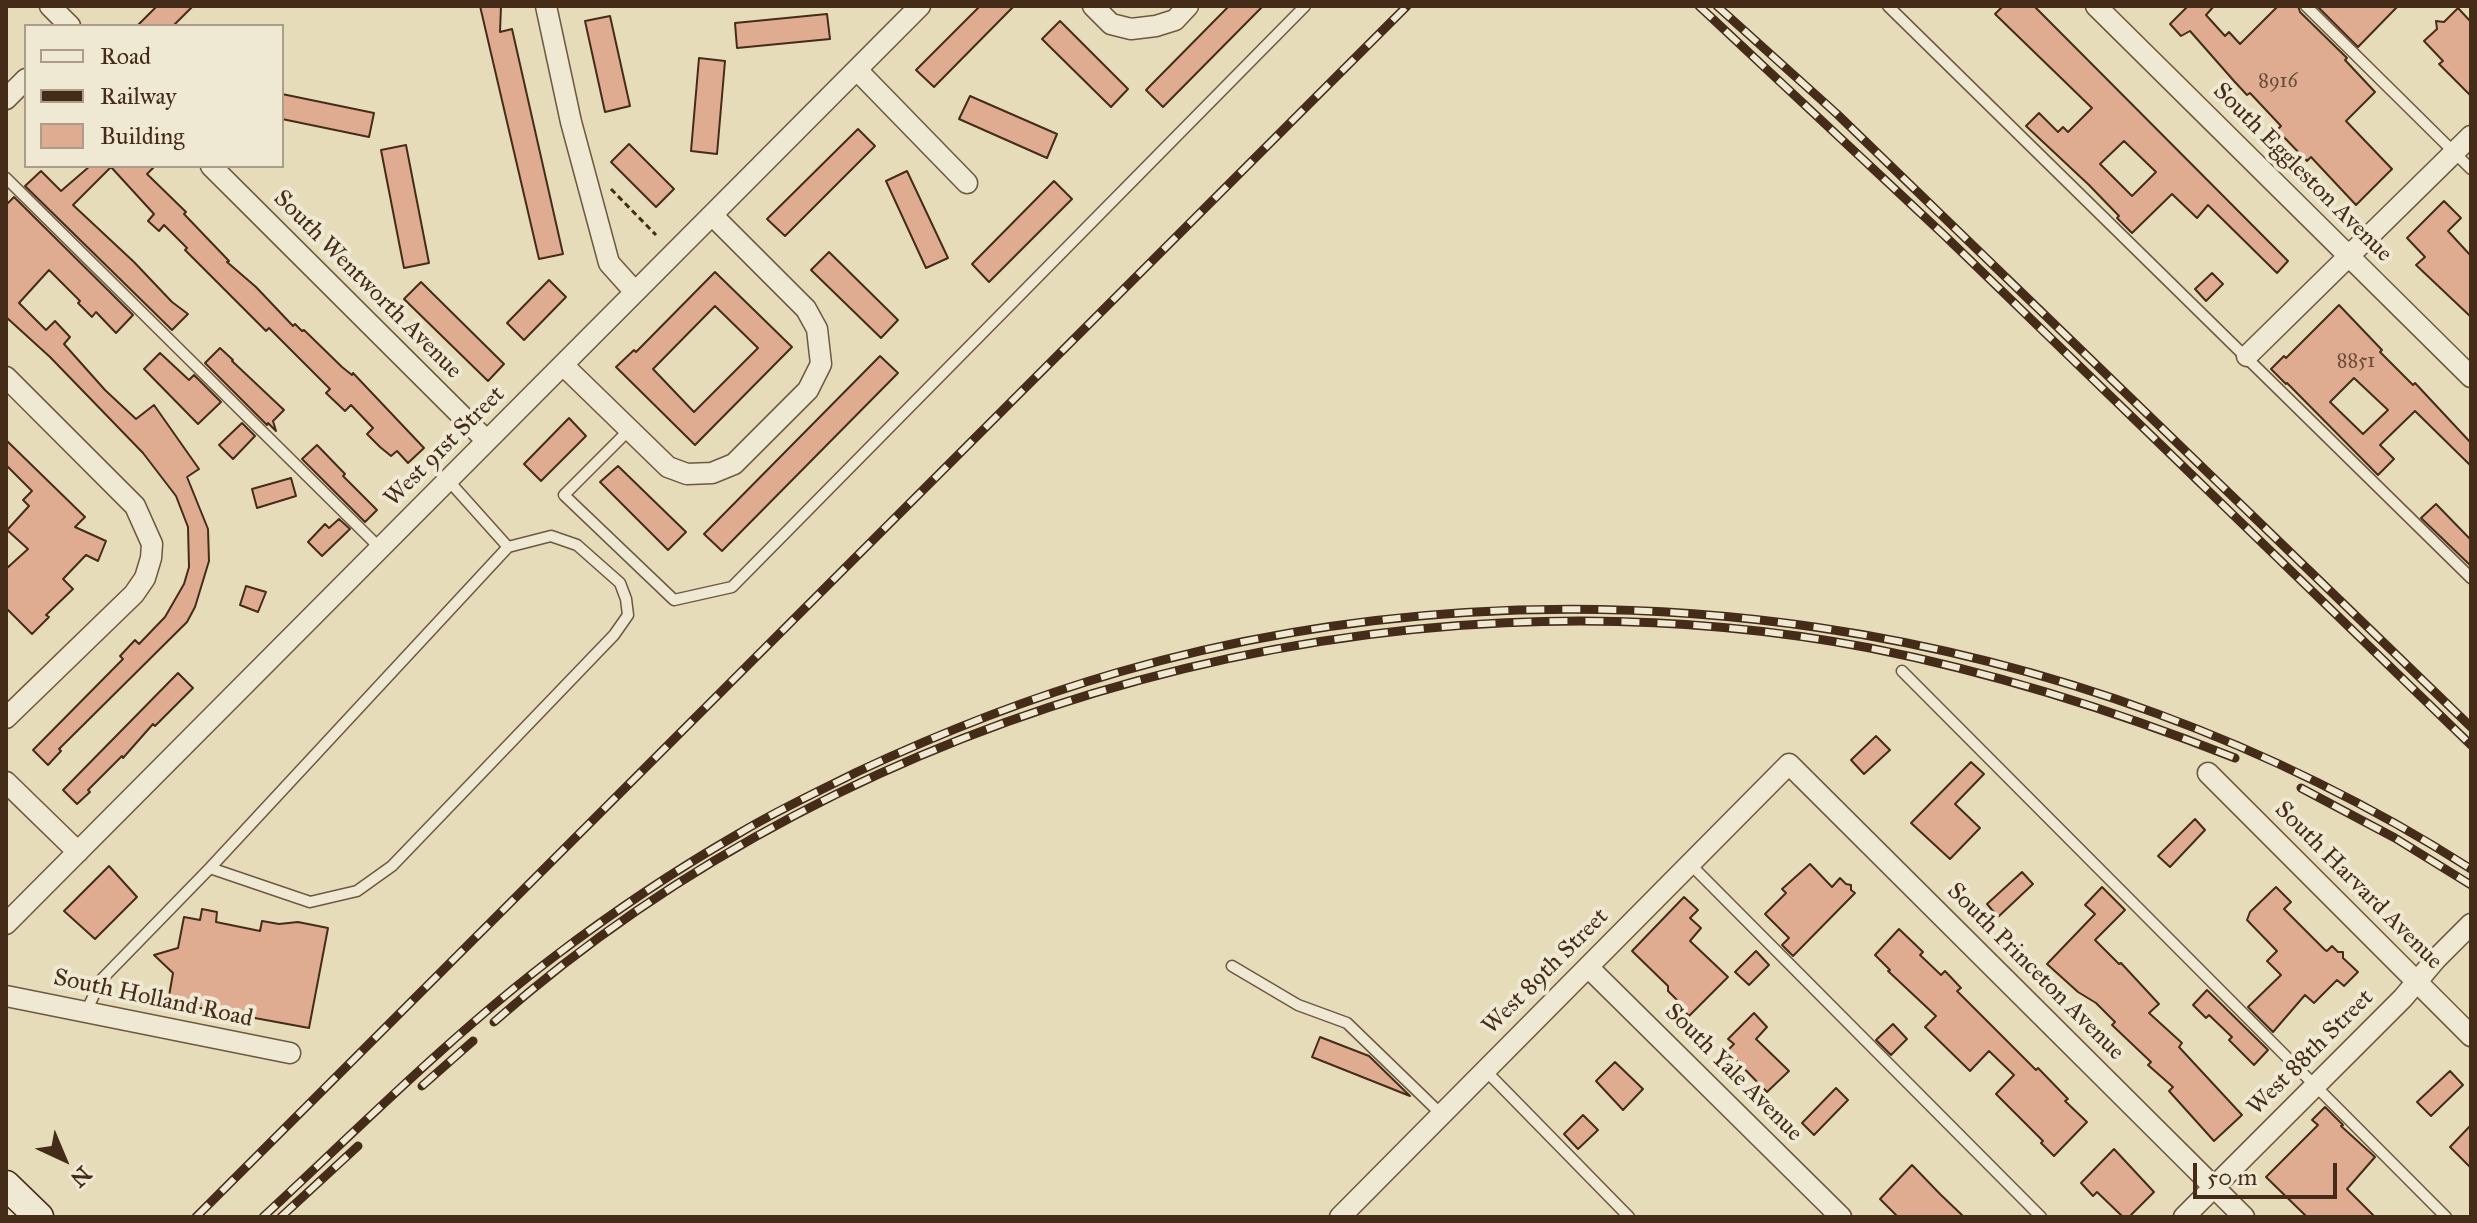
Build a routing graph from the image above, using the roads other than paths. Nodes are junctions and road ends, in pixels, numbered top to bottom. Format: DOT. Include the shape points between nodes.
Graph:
graph roads {
  1 [pos="50,6"];
  2 [pos="546,6"];
  3 [pos="920,6"];
  4 [pos="1093,6"];
  5 [pos="1188,6"];
  6 [pos="1305,6"];
  7 [pos="1888,6"];
  8 [pos="2096,6"];
  9 [pos="2306,6"];
  10 [pos="68,24"];
  11 [pos="857,70"];
  12 [pos="24,81"];
  13 [pos="6,99"];
  14 [pos="2471,136"];
  15 [pos="2454,153"];
  16 [pos="213,168"];
  17 [pos="2471,169"];
  18 [pos="6,178"];
  19 [pos="967,183"];
  20 [pos="712,215"];
  21 [pos="2349,256"];
  22 [pos="635,292"];
  23 [pos="2247,356"];
  24 [pos="563,365"];
  25 [pos="6,377"];
  26 [pos="2471,377"];
  27 [pos="628,431"];
  28 [pos="487,441"];
  29 [pos="448,480"];
  30 [pos="508,547"];
  31 [pos="380,548"];
  32 [pos="2471,578"];
  33 [pos="1902,671"];
  34 [pos="6,718"];
  35 [pos="1789,764"];
  36 [pos="2208,773"];
  37 [pos="6,782"];
  38 [pos="78,852"];
  39 [pos="1690,864"];
  40 [pos="210,868"];
  41 [pos="6,924"];
  42 [pos="2471,924"];
  43 [pos="1232,966"];
  44 [pos="1588,967"];
  45 [pos="2417,982"];
  46 [pos="6,996"];
  47 [pos="86,1012"];
  48 [pos="2471,1036"];
  49 [pos="290,1053"];
  50 [pos="1485,1070"];
  51 [pos="2315,1086"];
  52 [pos="1441,1114"];
  53 [pos="6,1185"];
  54 [pos="2214,1186"];
  55 [pos="39,1217"];
  56 [pos="1340,1217"];
  57 [pos="1629,1217"];
  58 [pos="1841,1217"];
  59 [pos="2041,1217"];
  60 [pos="2184,1217"];
  61 [pos="2244,1217"];
  62 [pos="2446,1217"];
  1 -- 10 [label="street"];
  2 -- 22 [label="street" via="609,263"];
  3 -- 11 [label="street, West 91st Street"];
  4 -- 5 [label="street" via="1111,24 1131,29 1175,20"];
  6 -- 27 [label="lane" via="732,587 674,600 564,495"];
  7 -- 23 [label="lane"];
  8 -- 21 [label="street, South Eggleston Avenue"];
  9 -- 15 [label="lane"];
  11 -- 19 [label="street"];
  11 -- 20 [label="street, West 91st Street"];
  12 -- 13 [label="street"];
  14 -- 15 [label="street"];
  15 -- 17 [label="lane"];
  15 -- 21 [label="street"];
  16 -- 28 [label="street, South Wentworth Avenue"];
  18 -- 31 [label="lane"];
  20 -- 22 [label="street, West 91st Street"];
  20 -- 27 [label="street" via="806,309 817,329 821,364 808,390 734,464 712,473 687,474 668,467"];
  21 -- 23 [label="street"];
  21 -- 26 [label="street, South Eggleston Avenue"];
  22 -- 24 [label="street, West 91st Street"];
  23 -- 32 [label="lane"];
  24 -- 27 [label="street"];
  24 -- 28 [label="street, West 91st Street"];
  25 -- 34 [label="street" via="135,506 152,544 145,578 134,594"];
  28 -- 29 [label="street, West 91st Street"];
  29 -- 30 [label="lane"];
  29 -- 31 [label="street, West 91st Street"];
  30 -- 40 [label="lane"];
  30 -- 40 [label="lane" via="551,536 577,545 620,583 628,615 392,866 357,891 310,902"];
  31 -- 38 [label="street, West 91st Street"];
  33 -- 51 [label="lane"];
  35 -- 39 [label="street, West 89th Street"];
  35 -- 54 [label="street, South Princeton Avenue"];
  36 -- 45 [label="street, South Harvard Avenue"];
  37 -- 38 [label="street"];
  38 -- 41 [label="street, West 91st Street"];
  39 -- 44 [label="street, West 89th Street"];
  39 -- 59 [label="lane"];
  40 -- 47 [label="lane" via="101,980"];
  42 -- 45 [label="street, West 88th Street"];
  43 -- 52 [label="lane" via="1298,1005 1347,1023"];
  44 -- 50 [label="street, West 89th Street"];
  44 -- 58 [label="street, South Yale Avenue"];
  45 -- 48 [label="street, South Harvard Avenue"];
  45 -- 51 [label="street, West 88th Street"];
  46 -- 47 [label="street, South Holland Road"];
  47 -- 49 [label="street, South Holland Road"];
  50 -- 52 [label="street, West 89th Street"];
  50 -- 57 [label="lane"];
  51 -- 54 [label="street, West 88th Street"];
  51 -- 62 [label="lane"];
  52 -- 56 [label="street, West 89th Street"];
  53 -- 55 [label="main road"];
  54 -- 60 [label="street, West 88th Street"];
  54 -- 61 [label="street, South Princeton Avenue"];
}
